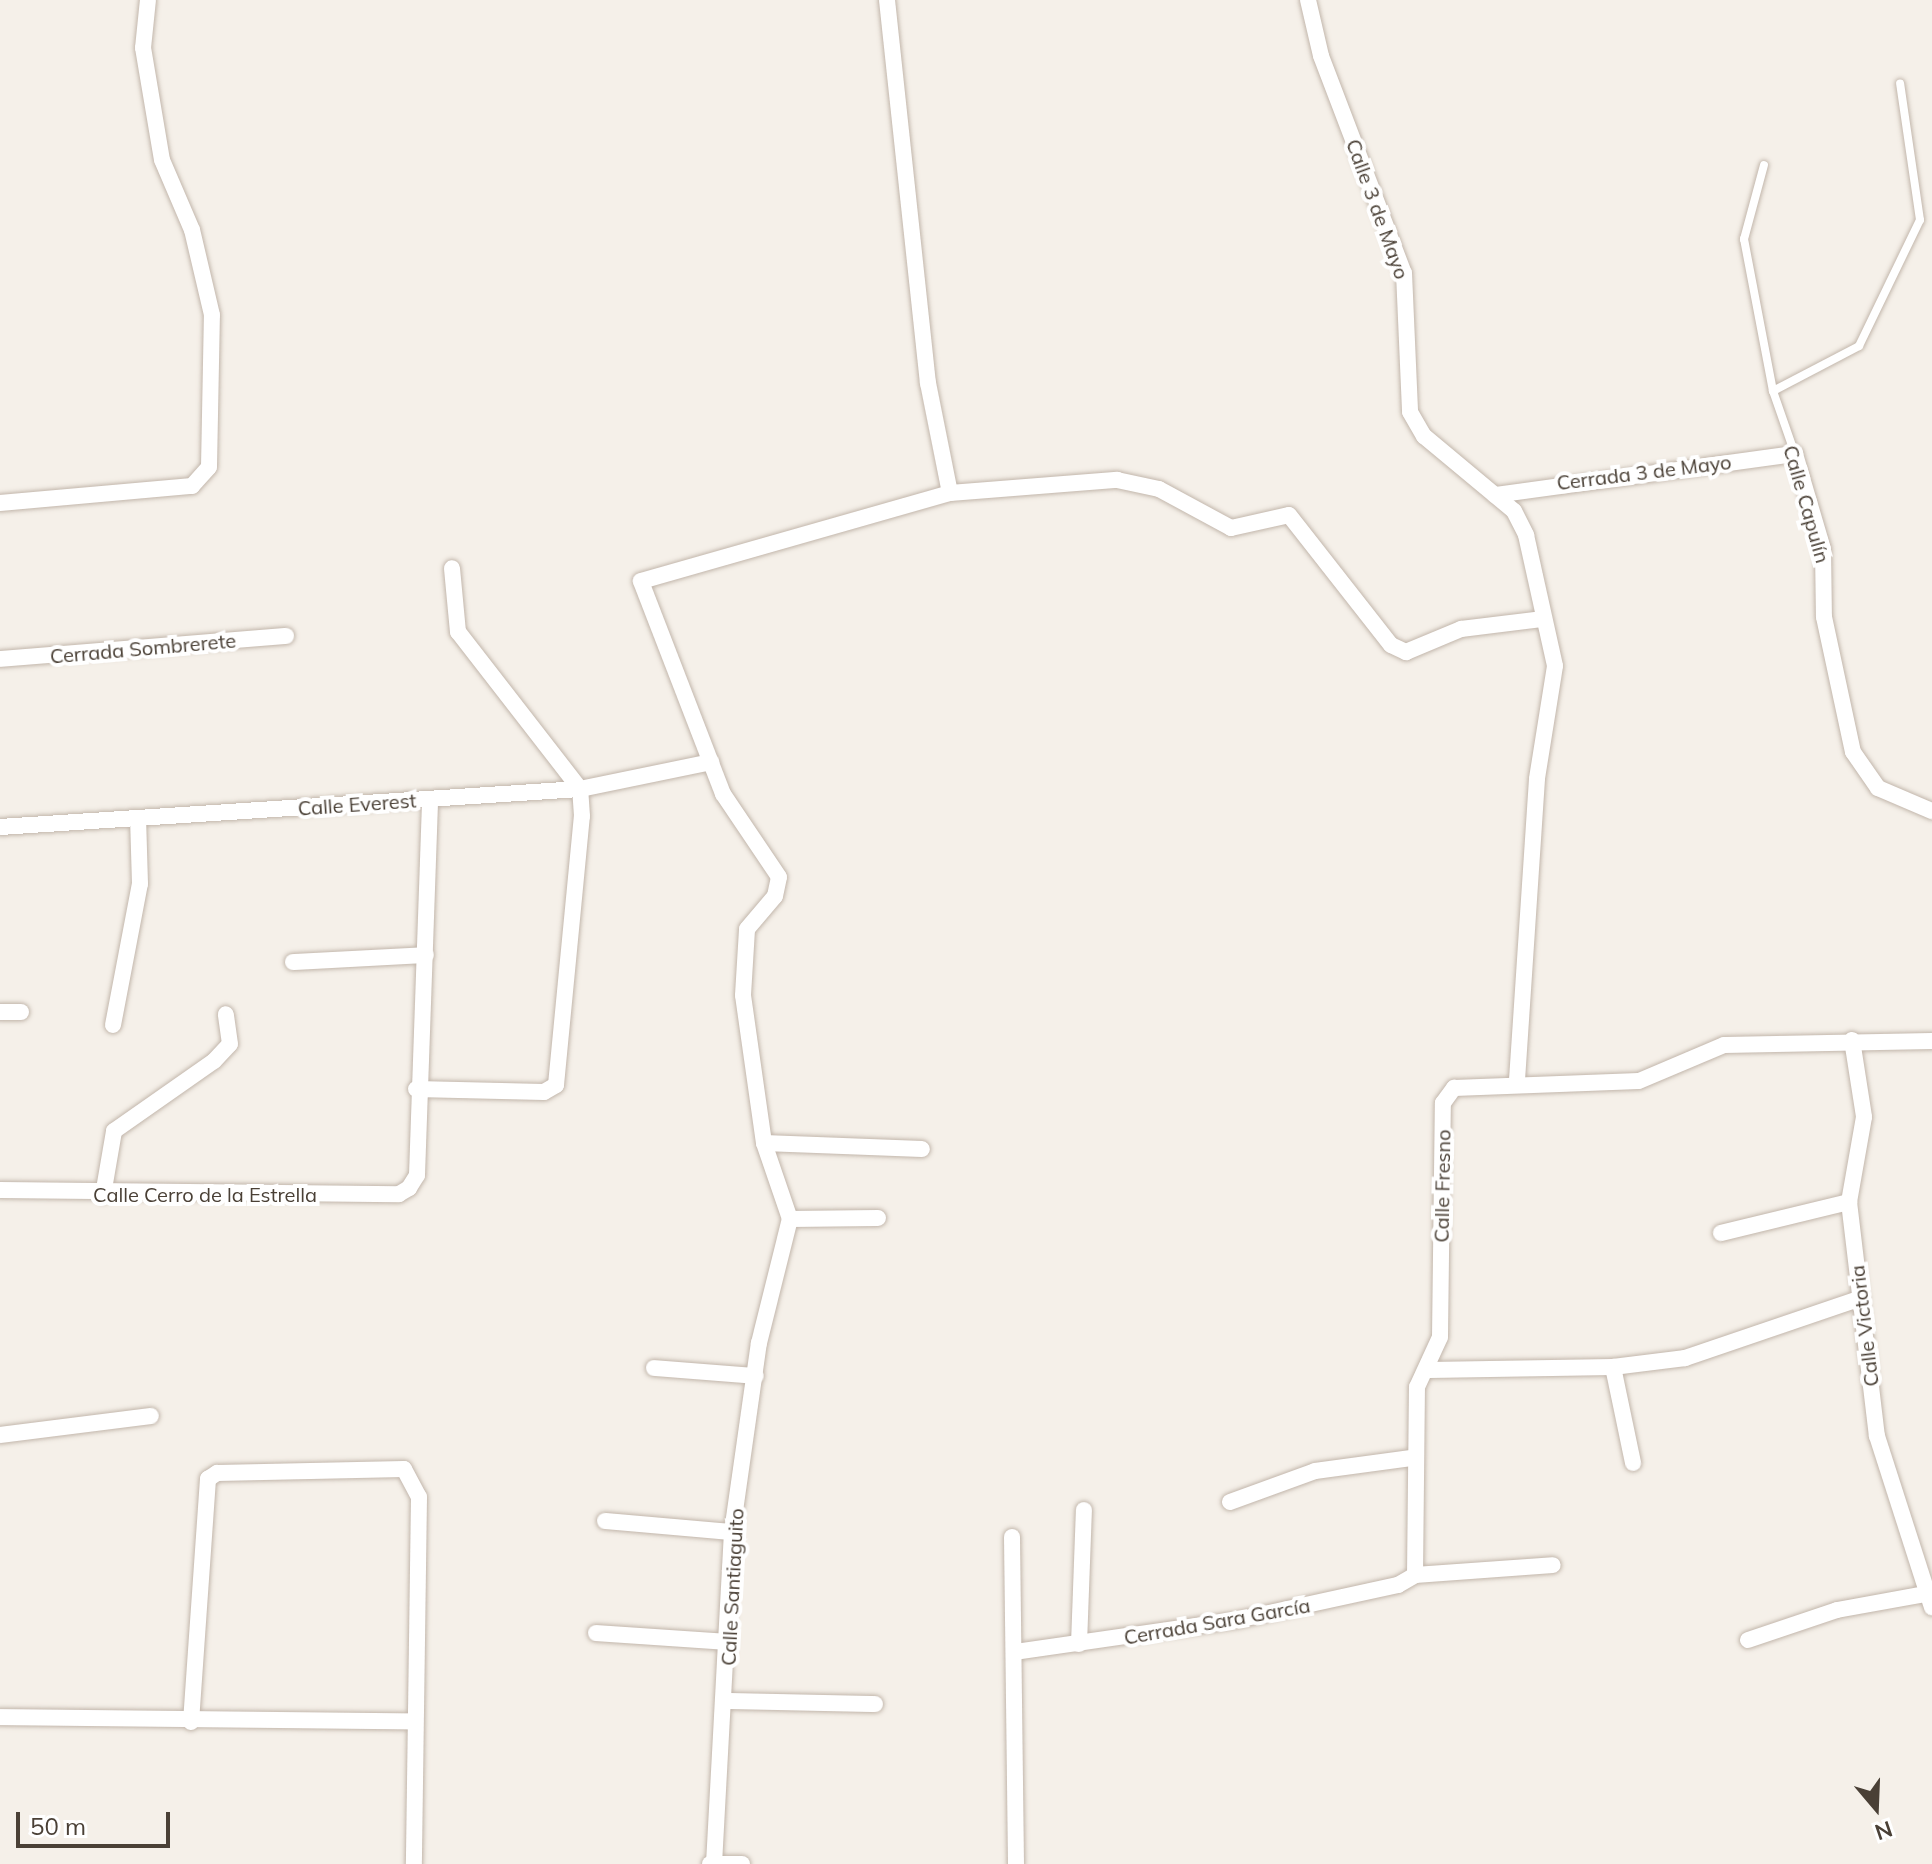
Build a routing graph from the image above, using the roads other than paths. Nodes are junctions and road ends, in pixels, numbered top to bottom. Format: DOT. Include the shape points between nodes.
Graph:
graph roads {
  1 [pos="148,0"];
  2 [pos="887,0"];
  3 [pos="1308,0"];
  4 [pos="1900,83"];
  5 [pos="1764,165"];
  6 [pos="1773,391"];
  7 [pos="1795,454"];
  8 [pos="950,493"];
  9 [pos="1495,495"];
  10 [pos="0,503"];
  11 [pos="452,568"];
  12 [pos="1543,619"];
  13 [pos="286,636"];
  14 [pos="0,659"];
  15 [pos="711,762"];
  16 [pos="580,789"];
  17 [pos="430,800"];
  18 [pos="1932,811"];
  19 [pos="138,818"];
  20 [pos="0,827"];
  21 [pos="426,955"];
  22 [pos="293,962"];
  23 [pos="0,1012"];
  24 [pos="21,1012"];
  25 [pos="226,1014"];
  26 [pos="113,1025"];
  27 [pos="1852,1040"];
  28 [pos="1932,1041"];
  29 [pos="1517,1083"];
  30 [pos="416,1089"];
  31 [pos="764,1143"];
  32 [pos="922,1149"];
  33 [pos="0,1190"];
  34 [pos="103,1195"];
  35 [pos="1849,1202"];
  36 [pos="878,1218"];
  37 [pos="790,1219"];
  38 [pos="1721,1233"];
  39 [pos="1861,1298"];
  40 [pos="1613,1367"];
  41 [pos="654,1368"];
  42 [pos="1429,1370"];
  43 [pos="756,1376"];
  44 [pos="151,1416"];
  45 [pos="0,1435"];
  46 [pos="1411,1458"];
  47 [pos="1633,1463"];
  48 [pos="1230,1502"];
  49 [pos="1084,1510"];
  50 [pos="605,1521"];
  51 [pos="732,1532"];
  52 [pos="1012,1537"];
  53 [pos="1553,1565"];
  54 [pos="1415,1575"];
  55 [pos="1929,1600"];
  56 [pos="596,1633"];
  57 [pos="1748,1640"];
  58 [pos="728,1642"];
  59 [pos="1079,1644"];
  60 [pos="1015,1652"];
  61 [pos="726,1701"];
  62 [pos="875,1704"];
  63 [pos="0,1717"];
  64 [pos="413,1721"];
  65 [pos="191,1722"];
  66 [pos="713,1863"];
  67 [pos="414,1864"];
  68 [pos="742,1864"];
  69 [pos="1016,1864"];
  1 -- 10 [label="street" via="143,48 162,160 192,230 212,315 209,467 192,486"];
  2 -- 8 [label="street" via="928,383"];
  3 -- 9 [label="street, Calle 3 de Mayo" via="1321,56 1404,273 1410,412 1424,436"];
  4 -- 6 [label="lane" via="1920,220 1859,346"];
  5 -- 6 [label="lane, Calle Capulín" via="1744,239"];
  6 -- 7 [label="lane, Calle Capulín"];
  7 -- 9 [label="street, Cerrada 3 de Mayo"];
  7 -- 18 [label="street, Calle Capulín" via="1823,549 1824,617 1857,763 1878,788"];
  8 -- 12 [label="street" via="1117,480 1159,489 1231,528 1289,515 1391,645 1406,652 1461,629"];
  8 -- 15 [label="street" via="641,581"];
  9 -- 12 [label="street, Calle 3 de Mayo" via="1526,535"];
  11 -- 16 [label="street" via="458,632"];
  12 -- 29 [label="street, Calle 3 de Mayo" via="1555,666"];
  13 -- 14 [label="street, Cerrada Sombrerete"];
  15 -- 16 [label="street, Calle Everest"];
  15 -- 31 [label="street" via="723,794 779,877 775,896 747,929 743,955 747,1038"];
  16 -- 17 [label="street, Calle Everest"];
  16 -- 30 [label="street" via="556,1085 544,1092"];
  17 -- 19 [label="street, Calle Everest"];
  17 -- 21 [label="street"];
  19 -- 20 [label="street, Calle Everest"];
  19 -- 26 [label="street" via="140,884"];
  21 -- 22 [label="street"];
  21 -- 30 [label="street"];
  23 -- 24 [label="street"];
  25 -- 34 [label="street" via="230,1044 214,1061 114,1131"];
  27 -- 28 [label="street, Calle Fresno"];
  27 -- 29 [label="street, Calle Fresno" via="1724,1045 1639,1081 1595,1087"];
  27 -- 35 [label="street, Calle Victoria" via="1864,1117"];
  29 -- 42 [label="street, Calle Fresno" via="1454,1088 1443,1103 1440,1337"];
  30 -- 34 [label="street, Calle Cerro de la Estrella" via="417,1175 409,1188"];
  31 -- 32 [label="street"];
  31 -- 37 [label="street"];
  33 -- 34 [label="street, Calle Cerro de la Estrella"];
  35 -- 38 [label="street"];
  35 -- 39 [label="street, Calle Victoria"];
  36 -- 37 [label="street"];
  37 -- 43 [label="street, Calle Santiaguito"];
  39 -- 40 [label="street" via="1713,1350"];
  39 -- 55 [label="street, Calle Victoria" via="1877,1436"];
  40 -- 42 [label="street"];
  40 -- 47 [label="street"];
  41 -- 43 [label="street"];
  42 -- 46 [label="street, Calle Fresno" via="1417,1387"];
  43 -- 51 [label="street, Calle Santiaguito"];
  44 -- 45 [label="street"];
  46 -- 48 [label="street" via="1315,1471"];
  46 -- 54 [label="street, Calle Fresno"];
  49 -- 59 [label="street"];
  50 -- 51 [label="street"];
  51 -- 58 [label="street, Calle Santiaguito"];
  52 -- 60 [label="street"];
  53 -- 54 [label="street, Cerrada Sara García"];
  54 -- 59 [label="street, Cerrada Sara García" via="1398,1585 1237,1620"];
  55 -- 57 [label="street" via="1837,1610"];
  56 -- 58 [label="street"];
  58 -- 61 [label="street, Calle Santiaguito"];
  59 -- 60 [label="street, Cerrada Sara García"];
  60 -- 69 [label="street"];
  61 -- 62 [label="street"];
  61 -- 66 [label="street, Calle Santiaguito"];
  63 -- 65 [label="street"];
  64 -- 65 [label="street"];
  64 -- 65 [label="street" via="419,1497 404,1469 217,1473 208,1479"];
  64 -- 67 [label="street"];
  66 -- 68 [label="street"];
}
